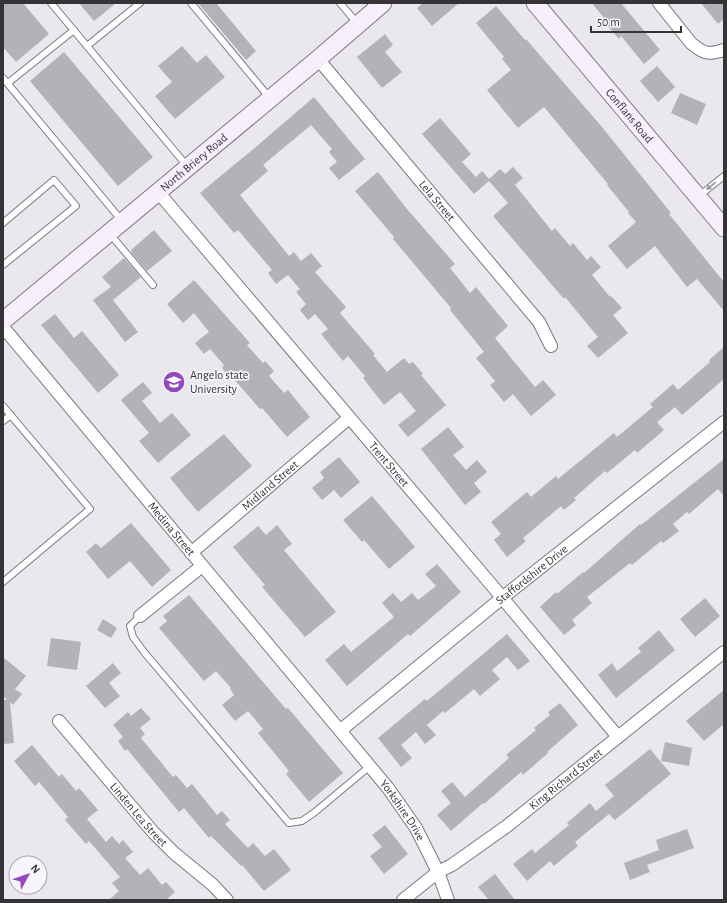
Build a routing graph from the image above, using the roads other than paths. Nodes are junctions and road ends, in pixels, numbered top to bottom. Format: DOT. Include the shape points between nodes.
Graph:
graph roads {
  1 [pos="52,3"];
  2 [pos="140,3"];
  3 [pos="191,3"];
  4 [pos="340,3"];
  5 [pos="383,3"];
  6 [pos="535,3"];
  7 [pos="659,3"];
  8 [pos="358,24"];
  9 [pos="74,30"];
  10 [pos="87,46"];
  11 [pos="724,50"];
  12 [pos="318,59"];
  13 [pos="3,78"];
  14 [pos="8,83"];
  15 [pos="270,99"];
  16 [pos="188,167"];
  17 [pos="724,176"];
  18 [pos="158,192"];
  19 [pos="698,197"];
  20 [pos="122,222"];
  21 [pos="3,223"];
  22 [pos="724,228"];
  23 [pos="108,233"];
  24 [pos="3,265"];
  25 [pos="153,286"];
  26 [pos="3,320"];
  27 [pos="3,327"];
  28 [pos="551,346"];
  29 [pos="3,406"];
  30 [pos="11,415"];
  31 [pos="349,418"];
  32 [pos="3,421"];
  33 [pos="724,422"];
  34 [pos="191,552"];
  35 [pos="202,566"];
  36 [pos="3,582"];
  37 [pos="502,598"];
  38 [pos="140,616"];
  39 [pos="724,652"];
  40 [pos="59,722"];
  41 [pos="341,730"];
  42 [pos="618,737"];
  43 [pos="370,766"];
  44 [pos="438,872"];
  45 [pos="227,900"];
  46 [pos="402,900"];
  47 [pos="448,900"];
  1 -- 9 [label="lane"];
  2 -- 10 [label="lane"];
  3 -- 15 [label="lane"];
  4 -- 8 [label="lane"];
  5 -- 8 [label="street, North Briery Road"];
  6 -- 19 [label="street, Conflans Road"];
  7 -- 11 [label="street" via="698,48 708,53"];
  8 -- 12 [label="street, North Briery Road"];
  9 -- 10 [label="lane"];
  9 -- 14 [label="lane"];
  10 -- 16 [label="lane"];
  12 -- 15 [label="street, North Briery Road"];
  12 -- 28 [label="street, Lela Street" via="539,322"];
  13 -- 14 [label="lane"];
  14 -- 20 [label="lane"];
  15 -- 16 [label="street, North Briery Road"];
  16 -- 18 [label="street, North Briery Road"];
  17 -- 19 [label="lane, one-way"];
  18 -- 20 [label="street, North Briery Road"];
  18 -- 31 [label="street, Trent Street"];
  19 -- 22 [label="street, Conflans Road"];
  20 -- 23 [label="street, North Briery Road"];
  21 -- 24 [label="lane" via="54,180 76,206"];
  23 -- 25 [label="lane"];
  23 -- 26 [label="street, North Briery Road"];
  27 -- 34 [label="street, Medina Street"];
  29 -- 30 [label="lane"];
  30 -- 32 [label="lane"];
  30 -- 36 [label="lane" via="90,509"];
  31 -- 34 [label="street, Midland Street"];
  31 -- 37 [label="street, Trent Street"];
  33 -- 37 [label="street, Staffordshire Drive"];
  34 -- 35 [label="street, Medina Street"];
  35 -- 38 [label="street"];
  35 -- 41 [label="street, Medina Street"];
  37 -- 41 [label="street, Staffordshire Drive"];
  37 -- 42 [label="street, Trent Street"];
  38 -- 43 [label="lane" via="130,626 133,637 288,823 302,820 314,812"];
  39 -- 42 [label="street, King Richard Street"];
  40 -- 45 [label="street, Linden Lea Street" via="153,832"];
  41 -- 43 [label="street, Yorkshire Drive"];
  42 -- 44 [label="street, King Richard Street" via="507,826"];
  43 -- 44 [label="street, Yorkshire Drive" via="416,828"];
  44 -- 46 [label="street, King Richard Street"];
  44 -- 47 [label="street, Yorkshire Drive"];
}
